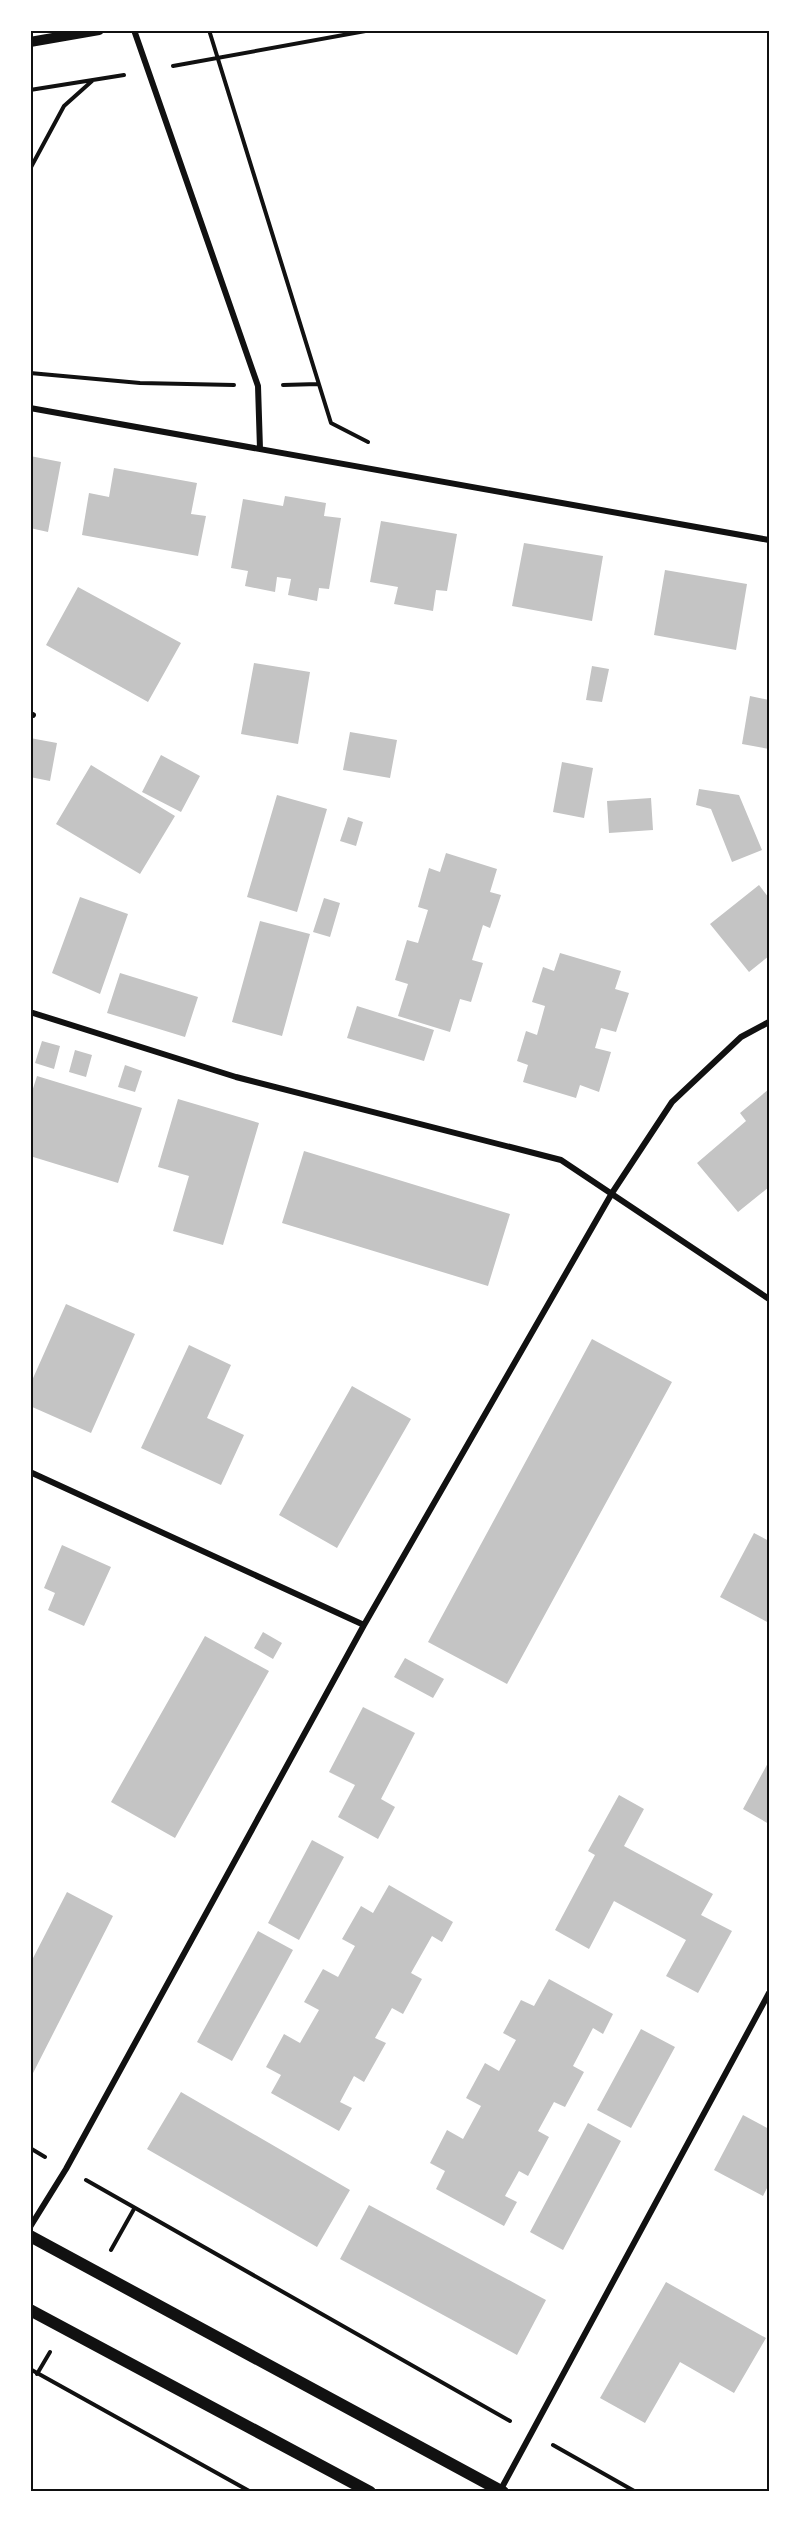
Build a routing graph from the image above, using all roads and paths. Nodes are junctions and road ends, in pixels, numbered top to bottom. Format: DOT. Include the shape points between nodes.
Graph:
graph roads {
  1 [pos="99,30"];
  2 [pos="134,30"];
  3 [pos="209,30"];
  4 [pos="371,30"];
  5 [pos="30,42"];
  6 [pos="217,57"];
  7 [pos="146,71"];
  8 [pos="93,81"];
  9 [pos="30,90"];
  10 [pos="30,169"];
  11 [pos="30,373"];
  12 [pos="318,384"];
  13 [pos="258,386"];
  14 [pos="30,408"];
  15 [pos="378,447"];
  16 [pos="260,449"];
  17 [pos="769,540"];
  18 [pos="30,1012"];
  19 [pos="769,1022"];
  20 [pos="612,1193"];
  21 [pos="769,1299"];
  22 [pos="30,1472"];
  23 [pos="364,1625"];
  24 [pos="769,1993"];
  25 [pos="30,2148"];
  26 [pos="66,2169"];
  27 [pos="30,2227"];
  28 [pos="30,2236"];
  29 [pos="30,2310"];
  30 [pos="30,2369"];
  31 [pos="532,2433"];
  32 [pos="251,2492"];
  33 [pos="370,2492"];
  34 [pos="501,2492"];
  35 [pos="636,2492"];
  1 -- 5 [label="street"];
  2 -- 7 [label="street"];
  3 -- 6 [label="path"];
  4 -- 6 [label="path"];
  6 -- 7 [label="path"];
  6 -- 12 [label="path"];
  7 -- 8 [label="path"];
  7 -- 13 [label="street"];
  8 -- 9 [label="path"];
  8 -- 10 [label="path" via="64,106"];
  11 -- 13 [label="path" via="140,383"];
  12 -- 13 [label="path"];
  12 -- 15 [label="path" via="331,423"];
  13 -- 16 [label="street"];
  14 -- 16 [label="street"];
  16 -- 17 [label="street"];
  18 -- 20 [label="street" via="236,1077 561,1160"];
  19 -- 20 [label="street" via="741,1037 672,1102"];
  20 -- 21 [label="street"];
  20 -- 23 [label="street"];
  22 -- 23 [label="street"];
  23 -- 26 [label="street"];
  24 -- 31 [label="street"];
  25 -- 26 [label="path"];
  26 -- 27 [label="street"];
  26 -- 31 [label="path"];
  28 -- 34 [label="main road"];
  29 -- 33 [label="main road"];
  30 -- 32 [label="path"];
  31 -- 34 [label="street"];
  31 -- 35 [label="path"];
}
